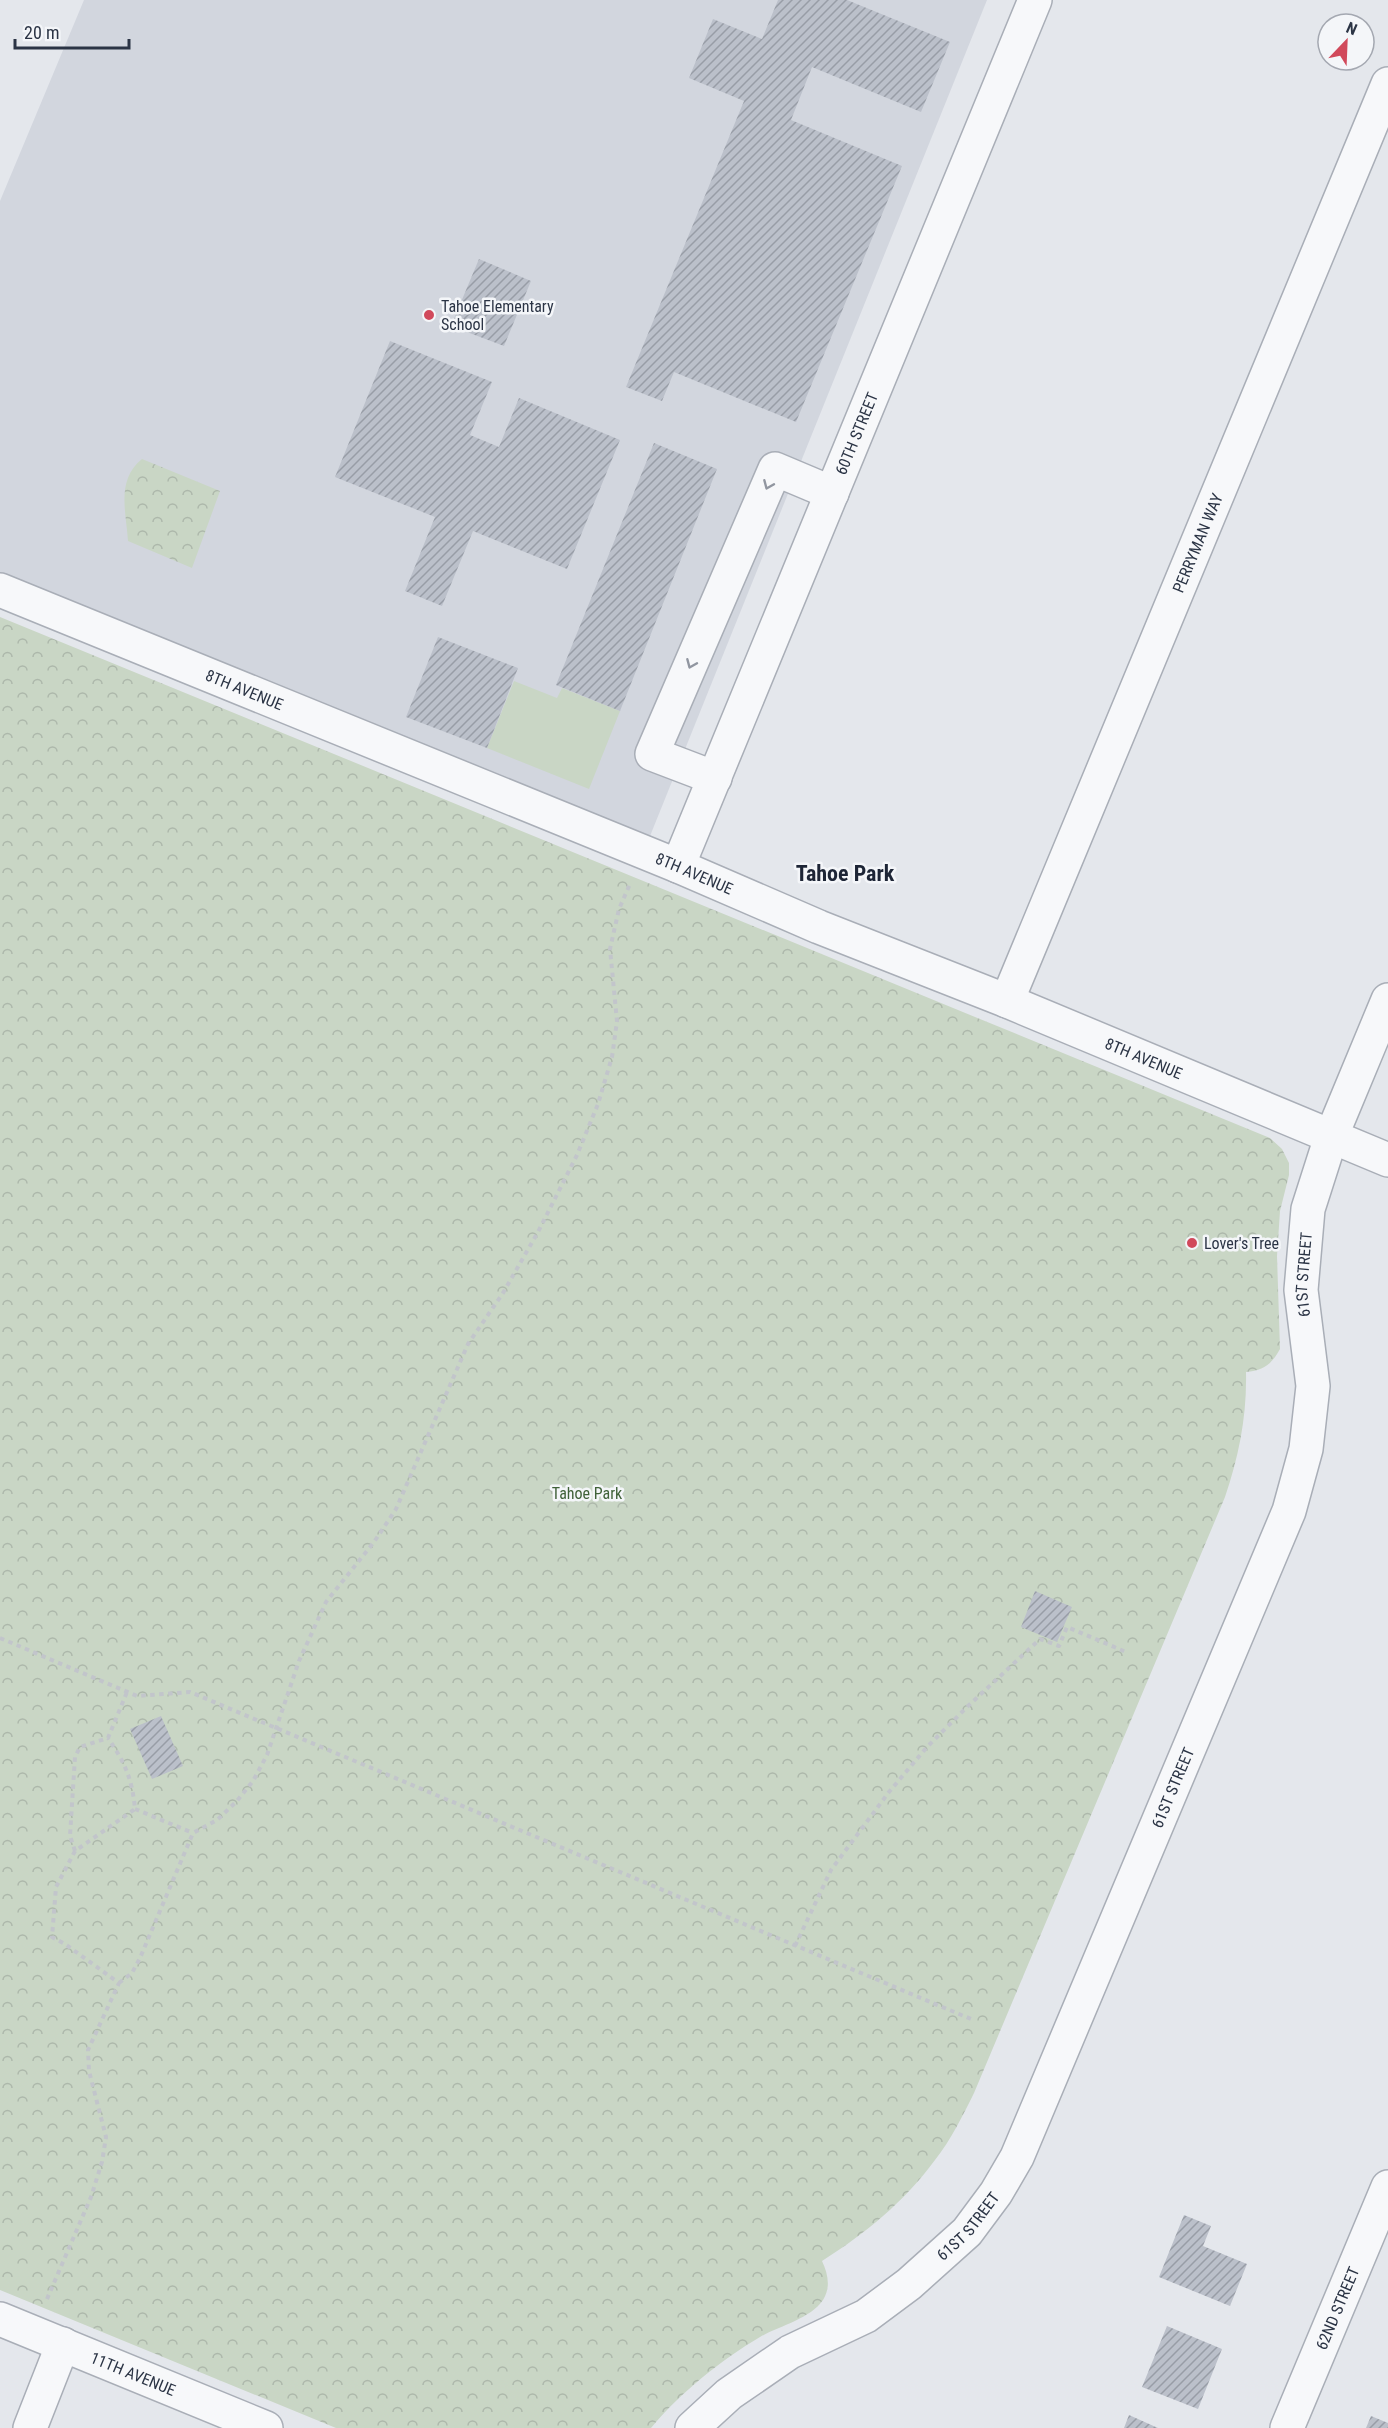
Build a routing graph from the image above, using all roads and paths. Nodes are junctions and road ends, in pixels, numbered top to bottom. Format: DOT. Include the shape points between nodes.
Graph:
graph roads {
  1 [pos="1035,0"];
  2 [pos="1388,84"];
  3 [pos="832,492"];
  4 [pos="0,590"];
  5 [pos="715,777"];
  6 [pos="678,866"];
  7 [pos="632,878"];
  8 [pos="1388,1000"];
  9 [pos="1007,1001"];
  10 [pos="1331,1137"];
  11 [pos="1388,1160"];
  12 [pos="0,1638"];
  13 [pos="1126,1652"];
  14 [pos="127,1692"];
  15 [pos="278,1727"];
  16 [pos="108,1738"];
  17 [pos="135,1809"];
  18 [pos="193,1833"];
  19 [pos="75,1851"];
  20 [pos="795,1946"];
  21 [pos="119,1983"];
  22 [pos="971,2019"];
  23 [pos="1388,2187"];
  24 [pos="45,2304"];
  25 [pos="0,2319"];
  26 [pos="63,2344"];
  27 [pos="30,2428"];
  28 [pos="266,2428"];
  29 [pos="692,2428"];
  30 [pos="1287,2428"];
  1 -- 3 [label="street, 60TH STREET"];
  2 -- 9 [label="street, PERRYMAN WAY"];
  3 -- 5 [label="street, 60TH STREET"];
  3 -- 5 [label="street, one-way" via="775,469 652,754"];
  4 -- 6 [label="street, 8TH AVENUE"];
  5 -- 6 [label="street, 60TH STREET"];
  6 -- 9 [label="street, 8TH AVENUE"];
  7 -- 15 [label="path" via="619,909 610,949 617,1021 612,1057 577,1155 503,1293 468,1344 396,1509 326,1602 298,1661"];
  8 -- 10 [label="street, 61ST STREET"];
  9 -- 10 [label="street, 8TH AVENUE"];
  10 -- 11 [label="street, 8TH AVENUE"];
  10 -- 29 [label="street, 61ST STREET" via="1308,1209 1301,1290 1313,1386 1306,1449 1289,1511 1017,2157 967,2232 909,2284 866,2316 790,2352 729,2394"];
  12 -- 14 [label="path"];
  13 -- 20 [label="path" via="1067,1627 1059,1646 1040,1639 927,1747 889,1792 831,1870"];
  14 -- 15 [label="path" via="137,1696 190,1692"];
  14 -- 16 [label="path"];
  15 -- 18 [label="path" via="253,1781 217,1820"];
  15 -- 20 [label="path"];
  16 -- 17 [label="path" via="125,1763"];
  16 -- 19 [label="path" via="81,1747 75,1757 70,1836"];
  17 -- 18 [label="path"];
  17 -- 19 [label="path"];
  18 -- 21 [label="path" via="140,1958"];
  19 -- 21 [label="path" via="56,1887 52,1937"];
  20 -- 22 [label="path"];
  21 -- 24 [label="path" via="87,2050 106,2137 102,2162"];
  23 -- 30 [label="street, 62ND STREET"];
  25 -- 26 [label="street, 11TH AVENUE"];
  26 -- 27 [label="street"];
  26 -- 28 [label="street, 11TH AVENUE"];
}
